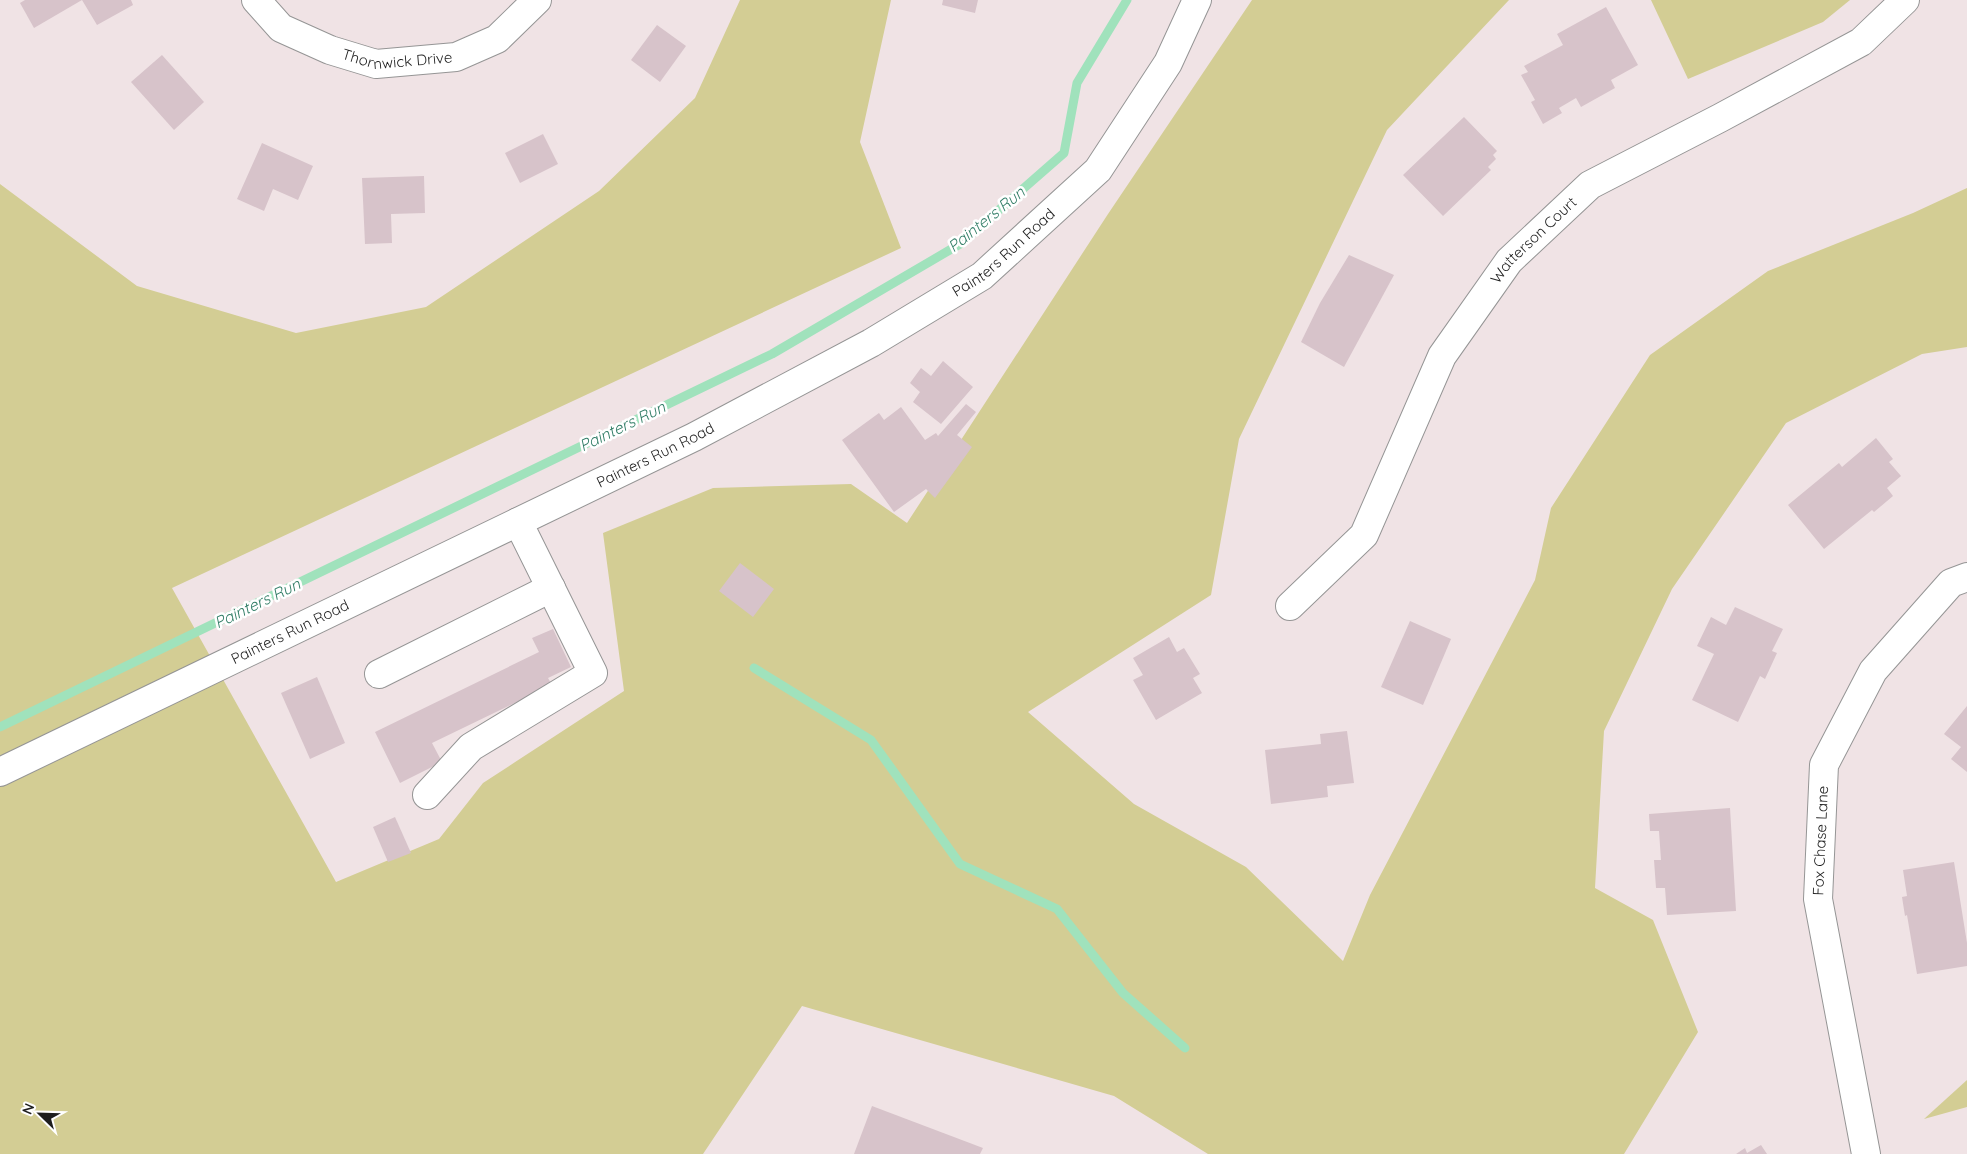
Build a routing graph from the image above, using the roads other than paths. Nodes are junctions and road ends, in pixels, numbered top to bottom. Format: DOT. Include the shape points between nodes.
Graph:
graph roads {
  1 [pos="256,0"];
  2 [pos="537,0"];
  3 [pos="1197,0"];
  4 [pos="1905,0"];
  5 [pos="518,522"];
  6 [pos="1967,576"];
  7 [pos="551,588"];
  8 [pos="1290,606"];
  9 [pos="379,674"];
  10 [pos="0,772"];
  11 [pos="427,795"];
  12 [pos="1866,1154"];
  1 -- 2 [label="street, Thornwick Drive" via="281,28 330,50 376,64 456,57 497,39"];
  3 -- 5 [label="street, Painters Run Road" via="1168,64 1098,170 982,276 871,343 711,428"];
  4 -- 8 [label="street, Watterson Court" via="1861,42 1590,185 1509,261 1442,356 1364,535"];
  5 -- 7 [label="street"];
  5 -- 10 [label="street, Painters Run Road"];
  6 -- 12 [label="street, Fox Chase Lane" via="1951,583 1873,671 1824,765 1818,899"];
  7 -- 9 [label="street"];
  7 -- 11 [label="street" via="593,673 471,747"];
}
